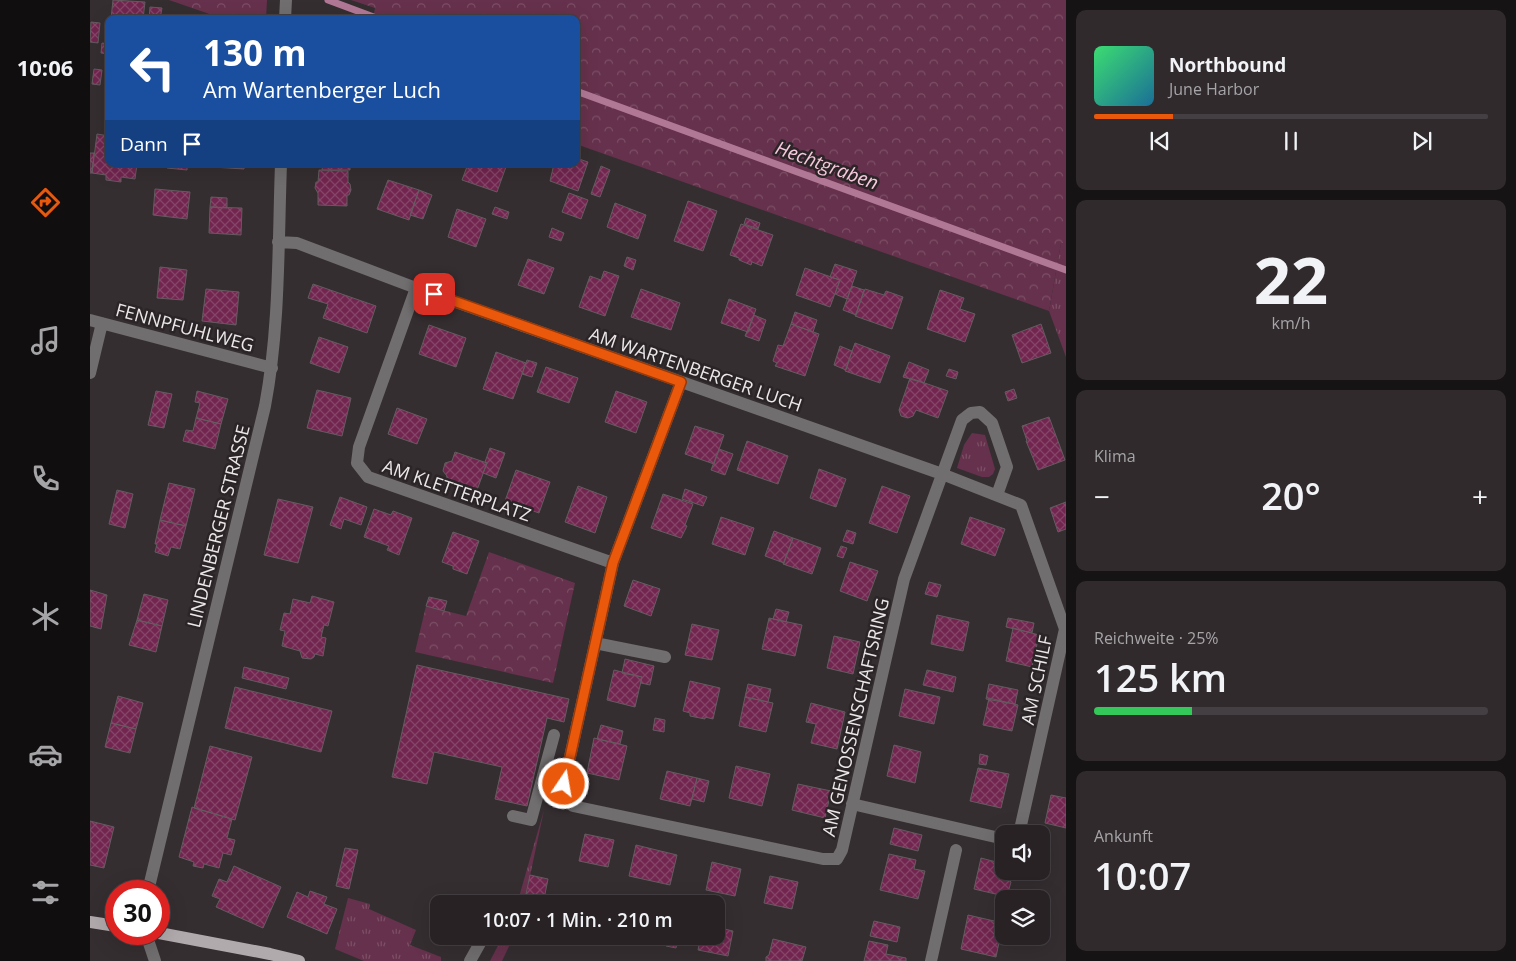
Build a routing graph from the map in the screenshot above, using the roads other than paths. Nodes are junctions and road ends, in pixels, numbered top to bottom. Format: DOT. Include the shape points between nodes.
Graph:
graph roads {
  1 [pos="286,0"];
  2 [pos="285,15"];
  3 [pos="281,167"];
  4 [pos="278,242"];
  5 [pos="416,288"];
  6 [pos="96,322"];
  7 [pos="272,368"];
  8 [pos="90,373"];
  9 [pos="681,382"];
  10 [pos="942,474"];
  11 [pos="997,495"];
  12 [pos="613,563"];
  13 [pos="595,643"];
  14 [pos="665,658"];
  15 [pos="554,735"];
  16 [pos="852,804"];
  17 [pos="513,816"];
  18 [pos="1021,825"];
  19 [pos="995,837"];
  20 [pos="956,850"];
  21 [pos="151,880"];
  22 [pos="90,922"];
  23 [pos="105,924"];
  24 [pos="170,935"];
  25 [pos="150,945"];
  26 [pos="479,945"];
  27 [pos="155,961"];
  28 [pos="299,961"];
  29 [pos="470,961"];
  30 [pos="931,961"];
  1 -- 2 [label="street"];
  3 -- 4 [label="street, LINDENBERGER STRASSE"];
  4 -- 5 [label="street, AM WARTENBERGER LUCH" via="297,243"];
  4 -- 7 [label="street, LINDENBERGER STRASSE"];
  5 -- 9 [label="street, AM WARTENBERGER LUCH"];
  5 -- 12 [label="street, AM KLETTERPLATZ" via="359,446 357,463 368,477"];
  6 -- 7 [label="street, FENNPFUHLWEG"];
  6 -- 8 [label="street"];
  7 -- 21 [label="street, LINDENBERGER STRASSE"];
  9 -- 10 [label="street, AM WARTENBERGER LUCH"];
  9 -- 12 [label="street, AM GENOSSENSCHAFTSRING"];
  10 -- 11 [label="street, AM SCHILF"];
  10 -- 11 [label="street" via="962,420 971,413 980,412 992,423 1007,467"];
  10 -- 16 [label="street, AM GENOSSENSCHAFTSRING" via="904,579"];
  11 -- 18 [label="street, AM SCHILF" via="1021,504 1065,629"];
  12 -- 13 [label="street, AM GENOSSENSCHAFTSRING"];
  13 -- 14 [label="street"];
  13 -- 16 [label="street, AM GENOSSENSCHAFTSRING" via="564,784 564,798 573,806 823,859 837,859"];
  15 -- 17 [label="street" via="531,820"];
  16 -- 19 [label="street"];
  20 -- 30 [label="street"];
  22 -- 23 [label="main road"];
  24 -- 28 [label="main road"];
  25 -- 27 [label="street"];
  26 -- 29 [label="street"];
}
